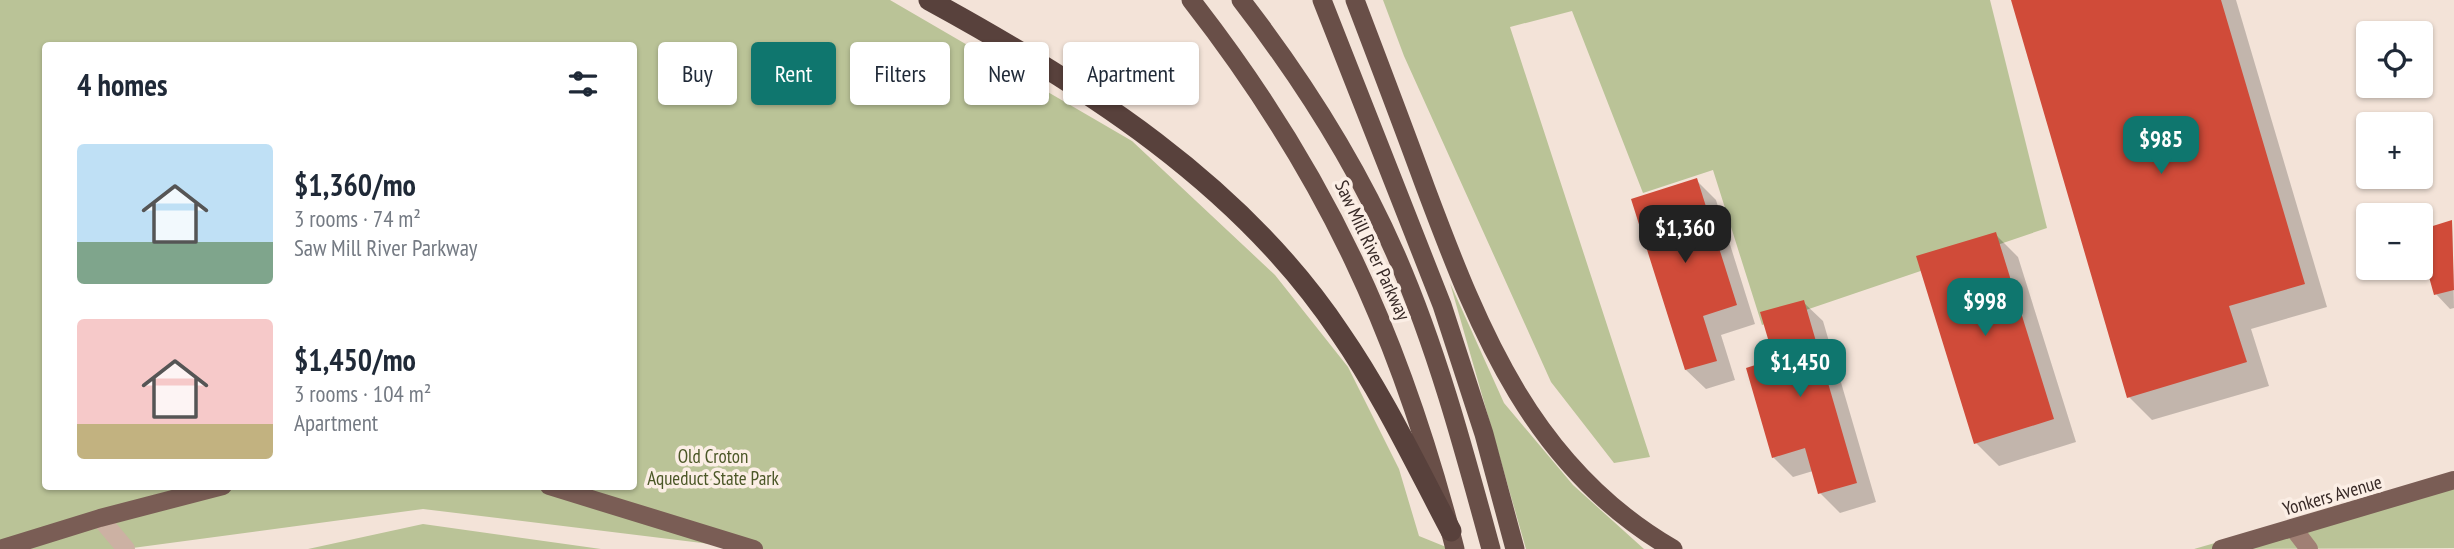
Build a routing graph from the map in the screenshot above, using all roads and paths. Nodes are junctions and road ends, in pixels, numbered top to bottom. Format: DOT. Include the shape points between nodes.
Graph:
graph roads {
  1 [pos="929,0"];
  2 [pos="1191,0"];
  3 [pos="1241,0"];
  4 [pos="1322,0"];
  5 [pos="1354,0"];
  6 [pos="2454,480"];
  7 [pos="208,490"];
  8 [pos="562,490"];
  9 [pos="100,518"];
  10 [pos="2293,528"];
  11 [pos="1453,540"];
  12 [pos="0,549"];
  13 [pos="125,549"];
  14 [pos="754,549"];
  15 [pos="1491,549"];
  16 [pos="1515,549"];
  17 [pos="1674,549"];
  18 [pos="2221,549"];
  19 [pos="2309,549"];
  1 -- 11 [label="highway" via="1091,96 1173,156 1251,227 1341,333 1390,415"];
  2 -- 11 [label="highway, Saw Mill River Parkway" via="1283,127 1355,258 1405,383"];
  3 -- 15 [label="highway, Saw Mill River Parkway" via="1340,145 1395,253 1450,404"];
  4 -- 16 [label="highway" via="1442,305"];
  5 -- 17 [label="highway" via="1467,297 1501,370 1541,429 1576,469 1613,506"];
  6 -- 10 [label="main road, Yonkers Avenue"];
  7 -- 9 [label="main road"];
  8 -- 14 [label="main road"];
  9 -- 12 [label="main road"];
  9 -- 13 [label="street"];
  10 -- 18 [label="main road, Yonkers Avenue"];
  10 -- 19 [label="main road"];
}
